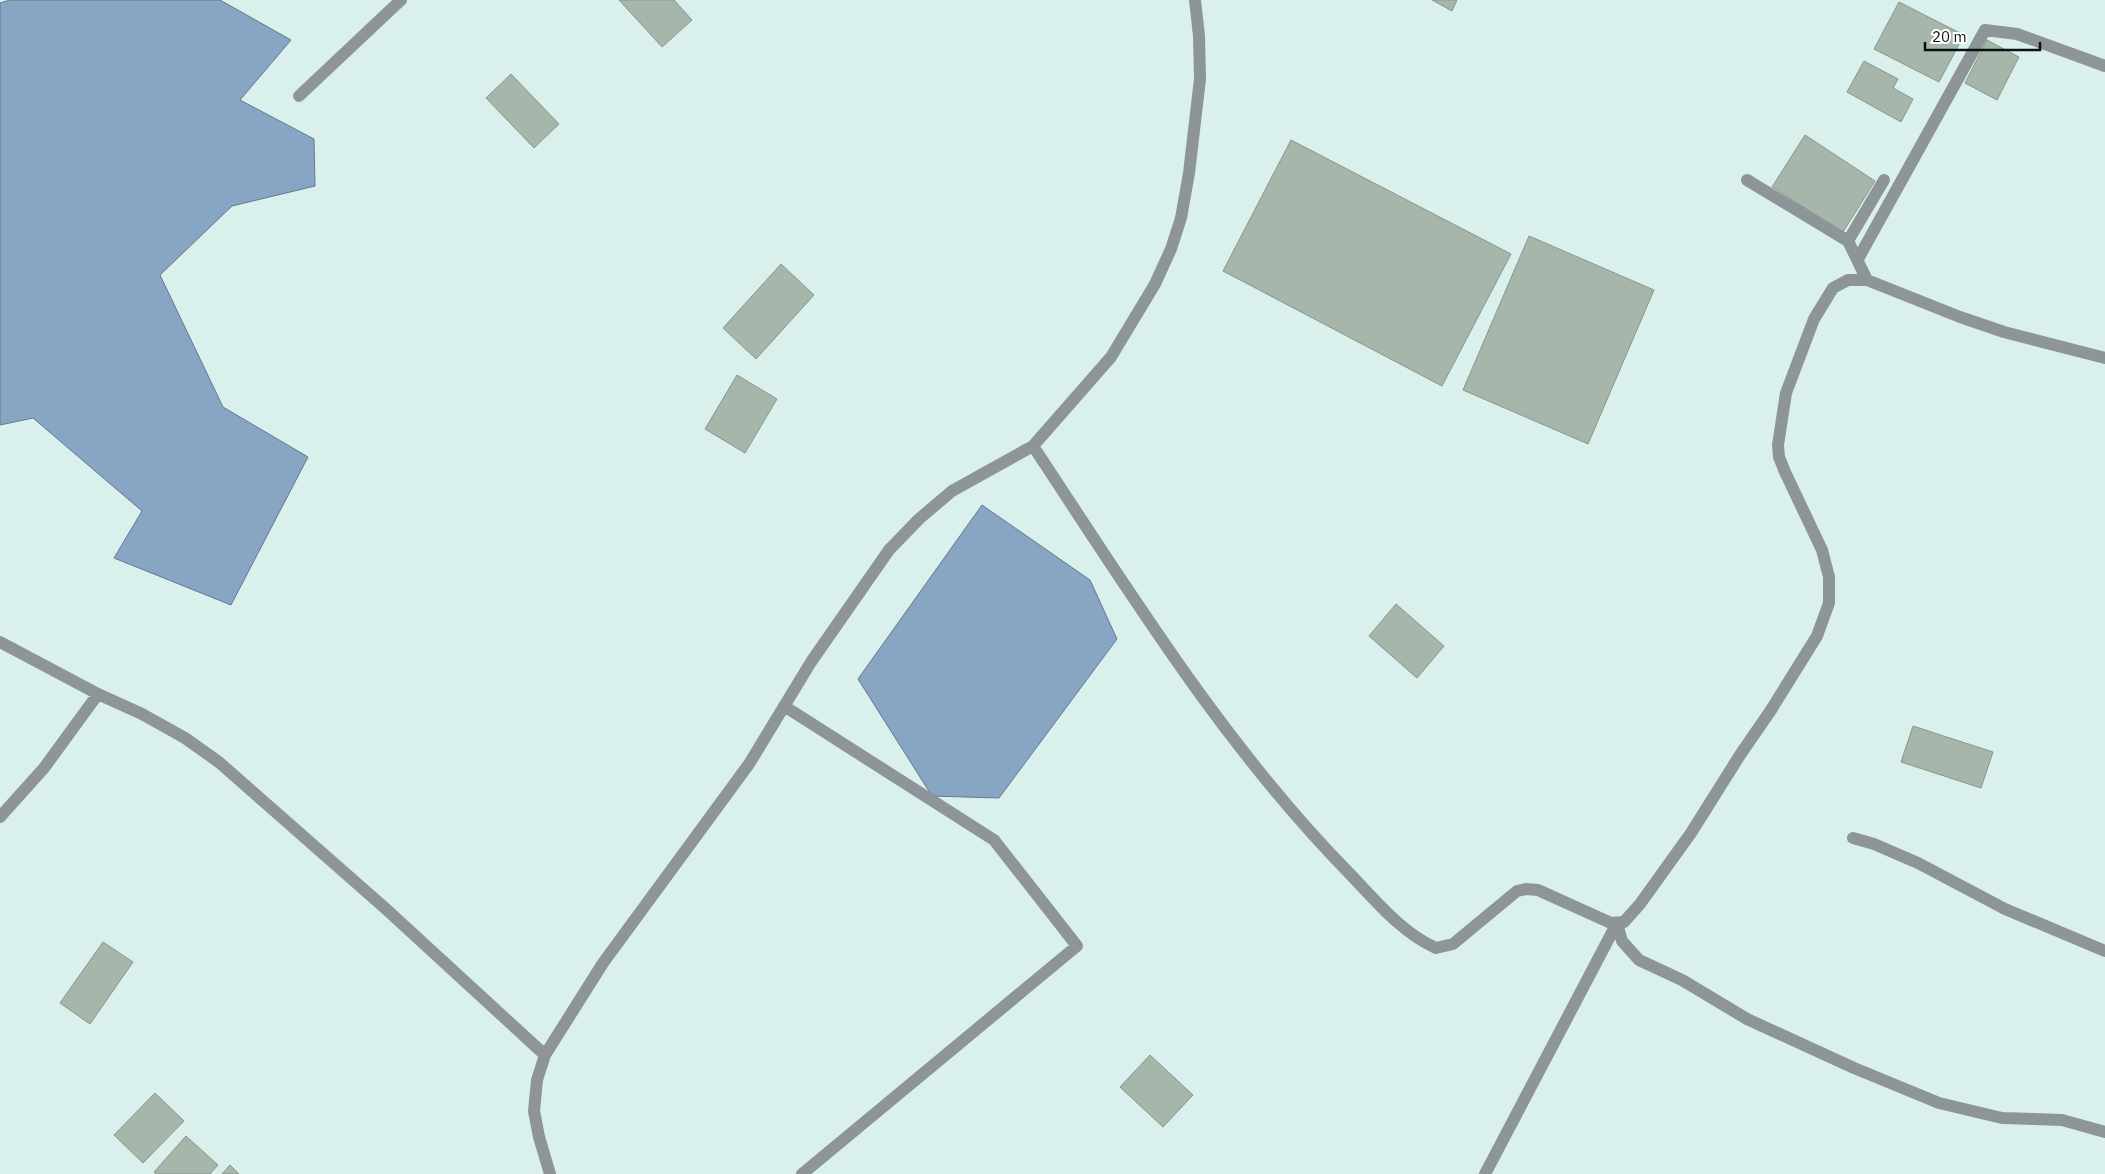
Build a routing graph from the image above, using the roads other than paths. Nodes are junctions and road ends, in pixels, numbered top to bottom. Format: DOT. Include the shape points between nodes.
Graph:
graph roads {
  1 [pos="401,0"];
  2 [pos="1195,0"];
  3 [pos="2105,66"];
  4 [pos="299,96"];
  5 [pos="1747,180"];
  6 [pos="1884,180"];
  7 [pos="1848,240"];
  8 [pos="1858,260"];
  9 [pos="1867,280"];
  10 [pos="2105,358"];
  11 [pos="1033,446"];
  12 [pos="0,642"];
  13 [pos="98,694"];
  14 [pos="784,706"];
  15 [pos="0,817"];
  16 [pos="1853,838"];
  17 [pos="1617,923"];
  18 [pos="2105,952"];
  19 [pos="544,1056"];
  20 [pos="2105,1132"];
  21 [pos="550,1174"];
  22 [pos="802,1174"];
  23 [pos="1485,1174"];
  1 -- 4 [label="street"];
  2 -- 11 [label="street" via="1200,79 1189,173 1181,218 1171,249 1155,284 1111,357"];
  3 -- 8 [label="street" via="2017,34 1985,30"];
  5 -- 7 [label="street"];
  6 -- 7 [label="street"];
  7 -- 8 [label="street"];
  8 -- 9 [label="street"];
  9 -- 10 [label="street" via="2004,332"];
  9 -- 17 [label="street" via="1848,280 1833,288 1821,306 1786,394 1781,418 1779,457 1822,550 1830,577 1830,603 1824,620 1786,687 1691,833 1630,916"];
  11 -- 14 [label="street" via="952,492 889,550"];
  11 -- 17 [label="street" via="1202,698 1329,852 1410,932 1436,948 1453,944 1518,891 1526,890 1538,890"];
  12 -- 13 [label="street"];
  13 -- 15 [label="street" via="44,768"];
  13 -- 19 [label="street" via="185,738 220,763 386,909"];
  14 -- 19 [label="street" via="749,764 603,963"];
  14 -- 22 [label="street" via="994,840 1077,946"];
  16 -- 18 [label="street" via="1918,863 2005,909"];
  17 -- 20 [label="street" via="1622,941 1639,960 1682,980 1747,1019 1854,1068 1940,1102 2002,1118 2062,1120"];
  17 -- 23 [label="street"];
  19 -- 21 [label="street" via="537,1080 534,1111"];
}
